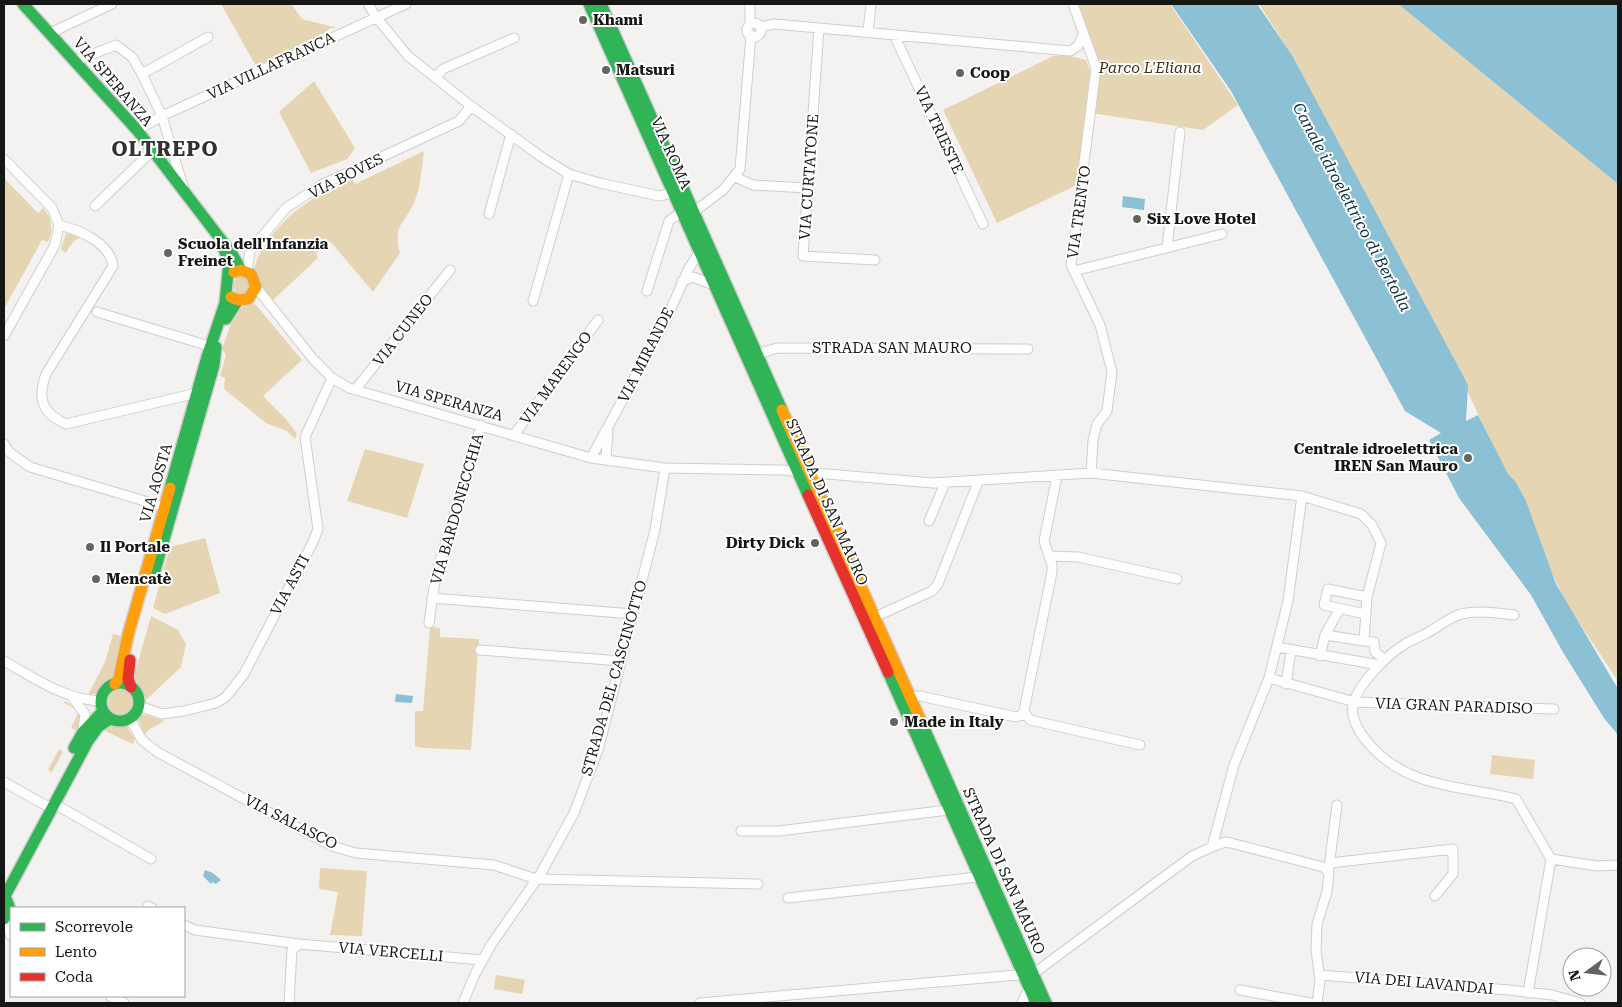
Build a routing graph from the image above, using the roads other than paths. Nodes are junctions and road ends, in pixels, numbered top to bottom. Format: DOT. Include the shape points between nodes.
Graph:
graph roads {
  1 [pos="23,4"];
  2 [pos="112,4"];
  3 [pos="368,4"];
  4 [pos="406,4"];
  5 [pos="589,4"];
  6 [pos="601,4"];
  7 [pos="750,4"];
  8 [pos="870,4"];
  9 [pos="1073,4"];
  10 [pos="376,17"];
  11 [pos="756,25"];
  12 [pos="819,28"];
  13 [pos="868,32"];
  14 [pos="50,33"];
  15 [pos="894,35"];
  16 [pos="1084,35"];
  17 [pos="208,37"];
  18 [pos="514,38"];
  19 [pos="75,61"];
  20 [pos="142,74"];
  21 [pos="436,77"];
  22 [pos="471,106"];
  23 [pos="162,116"];
  24 [pos="137,130"];
  25 [pos="1180,132"];
  26 [pos="511,134"];
  27 [pos="152,151"];
  28 [pos="4,159"];
  29 [pos="569,174"];
  30 [pos="734,177"];
  31 [pos="808,188"];
  32 [pos="673,193"];
  33 [pos="185,194"];
  34 [pos="95,206"];
  35 [pos="489,214"];
  36 [pos="687,214"];
  37 [pos="983,224"];
  38 [pos="59,225"];
  39 [pos="1222,234"];
  40 [pos="706,240"];
  41 [pos="221,242"];
  42 [pos="1167,248"];
  43 [pos="699,252"];
  44 [pos="875,260"];
  45 [pos="450,270"];
  46 [pos="244,271"];
  47 [pos="1074,272"];
  48 [pos="228,276"];
  49 [pos="682,281"];
  50 [pos="714,284"];
  51 [pos="226,290"];
  52 [pos="647,291"];
  53 [pos="258,292"];
  54 [pos="238,300"];
  55 [pos="533,301"];
  56 [pos="97,312"];
  57 [pos="732,312"];
  58 [pos="598,320"];
  59 [pos="4,336"];
  60 [pos="213,347"];
  61 [pos="1028,349"];
  62 [pos="758,354"];
  63 [pos="332,378"];
  64 [pos="356,390"];
  65 [pos="197,393"];
  66 [pos="481,425"];
  67 [pos="609,428"];
  68 [pos="514,435"];
  69 [pos="4,444"];
  70 [pos="591,458"];
  71 [pos="610,461"];
  72 [pos="665,468"];
  73 [pos="797,472"];
  74 [pos="1091,473"];
  75 [pos="812,474"];
  76 [pos="1057,476"];
  77 [pos="978,482"];
  78 [pos="945,483"];
  79 [pos="1302,496"];
  80 [pos="164,507"];
  81 [pos="929,521"];
  82 [pos="1050,556"];
  83 [pos="151,571"];
  84 [pos="1177,579"];
  85 [pos="1367,597"];
  86 [pos="432,598"];
  87 [pos="1339,610"];
  88 [pos="633,614"];
  89 [pos="1365,614"];
  90 [pos="1514,615"];
  91 [pos="875,617"];
  92 [pos="429,623"];
  93 [pos="1326,635"];
  94 [pos="1364,641"];
  95 [pos="1277,647"];
  96 [pos="480,650"];
  97 [pos="1291,650"];
  98 [pos="1320,656"];
  99 [pos="4,661"];
  100 [pos="621,661"];
  101 [pos="1381,662"];
  102 [pos="1269,678"];
  103 [pos="115,684"];
  104 [pos="1286,684"];
  105 [pos="132,687"];
  106 [pos="71,696"];
  107 [pos="905,699"];
  108 [pos="1355,702"];
  109 [pos="139,706"];
  110 [pos="1554,709"];
  111 [pos="105,710"];
  112 [pos="1025,714"];
  113 [pos="130,719"];
  114 [pos="83,732"];
  115 [pos="1140,745"];
  116 [pos="4,782"];
  117 [pos="1337,805"];
  118 [pos="49,806"];
  119 [pos="948,810"];
  120 [pos="741,831"];
  121 [pos="1212,847"];
  122 [pos="151,859"];
  123 [pos="1551,859"];
  124 [pos="1618,865"];
  125 [pos="1329,867"];
  126 [pos="978,877"];
  127 [pos="536,879"];
  128 [pos="4,881"];
  129 [pos="758,884"];
  130 [pos="5,895"];
  131 [pos="1435,896"];
  132 [pos="788,898"];
  133 [pos="4,919"];
  134 [pos="185,925"];
  135 [pos="10,934"];
  136 [pos="299,944"];
  137 [pos="482,960"];
  138 [pos="1028,974"];
  139 [pos="1320,975"];
  140 [pos="1029,988"];
  141 [pos="1240,990"];
  142 [pos="1528,992"];
  143 [pos="112,997"];
  144 [pos="124,1003"];
  145 [pos="289,1003"];
  146 [pos="463,1003"];
  147 [pos="700,1003"];
  148 [pos="1022,1003"];
  149 [pos="1036,1003"];
  150 [pos="1046,1003"];
  151 [pos="1311,1003"];
  152 [pos="1317,1003"];
  153 [pos="1580,1003"];
  1 -- 14 [label="main road, VIA SPERANZA"];
  2 -- 14 [label="street, VIA SPERANZA"];
  3 -- 10 [label="street"];
  4 -- 10 [label="street, VIA VILLAFRANCA"];
  5 -- 32 [label="main road, VIA ROMA"];
  6 -- 36 [label="main road, VIA ROMA"];
  7 -- 11 [label="street" via="750,20"];
  8 -- 13 [label="street"];
  9 -- 16 [label="street, VIA TRENTO"];
  10 -- 21 [label="street" via="408,56"];
  10 -- 23 [label="street, VIA VILLAFRANCA"];
  11 -- 12 [label="street"];
  11 -- 30 [label="street" via="748,29 751,36 742,157 740,169"];
  12 -- 13 [label="street"];
  12 -- 31 [label="street, VIA CURTATONE"];
  13 -- 15 [label="street"];
  14 -- 19 [label="main road, VIA SPERANZA"];
  15 -- 16 [label="street" via="1070,50 1078,46"];
  15 -- 37 [label="street, VIA TRIESTE"];
  16 -- 47 [label="street, VIA TRENTO" via="1096,68 1071,265"];
  17 -- 20 [label="street"];
  18 -- 21 [label="street" via="443,69"];
  19 -- 20 [label="street" via="116,46 132,57"];
  19 -- 24 [label="main road, VIA SPERANZA"];
  20 -- 23 [label="street"];
  21 -- 22 [label="street"];
  22 -- 26 [label="street"];
  22 -- 46 [label="street, VIA BOVES" via="459,121 321,185 286,208 250,251"];
  23 -- 24 [label="street, VIA VILLAFRANCA"];
  23 -- 33 [label="street"];
  24 -- 27 [label="main road, VIA SPERANZA"];
  25 -- 42 [label="street"];
  26 -- 29 [label="street"];
  26 -- 35 [label="street"];
  27 -- 33 [label="main road, VIA SPERANZA"];
  27 -- 34 [label="street"];
  28 -- 38 [label="street" via="55,212"];
  29 -- 32 [label="street" via="659,196"];
  29 -- 55 [label="street"];
  30 -- 31 [label="street" via="753,185"];
  30 -- 36 [label="street" via="713,200"];
  31 -- 44 [label="street, VIA CURTATONE" via="803,256"];
  32 -- 36 [label="main road, VIA ROMA"];
  33 -- 41 [label="main road, VIA SPERANZA"];
  36 -- 40 [label="main road, VIA ROMA"];
  36 -- 43 [label="main road, VIA ROMA"];
  36 -- 52 [label="street" via="669,221"];
  38 -- 59 [label="street" via="55,245"];
  38 -- 65 [label="street" via="91,238 112,257 113,266 46,374 41,386 42,402 49,415 66,424"];
  39 -- 42 [label="street, VIA TRENTO"];
  40 -- 43 [label="street, VIA MIRANDE"];
  40 -- 57 [label="main road, VIA ROMA"];
  41 -- 46 [label="main road, VIA SPERANZA"];
  41 -- 48 [label="main road, VIA SPERANZA" via="228,256"];
  42 -- 47 [label="street, VIA TRENTO"];
  43 -- 49 [label="street, VIA MIRANDE"];
  43 -- 50 [label="main road, VIA ROMA"];
  45 -- 64 [label="street, VIA CUNEO"];
  46 -- 48 [label="main road"];
  46 -- 53 [label="main road" via="254,278"];
  47 -- 74 [label="street" via="1100,325 1112,372 1107,411 1097,424 1093,440"];
  48 -- 51 [label="main road"];
  49 -- 50 [label="street" via="693,277"];
  49 -- 67 [label="street, VIA MIRANDE" via="666,320"];
  50 -- 57 [label="main road, VIA ROMA"];
  51 -- 54 [label="main road" via="230,297"];
  51 -- 60 [label="main road, VIA AOSTA"];
  53 -- 54 [label="main road" via="248,299"];
  53 -- 63 [label="street, VIA SPERANZA"];
  54 -- 60 [label="main road, VIA AOSTA"];
  56 -- 60 [label="street"];
  57 -- 62 [label="main road, STRADA DI SAN MAURO"];
  57 -- 73 [label="main road, STRADA DI SAN MAURO"];
  58 -- 68 [label="street, VIA MARENGO"];
  60 -- 65 [label="main road, VIA AOSTA"];
  60 -- 83 [label="main road, VIA AOSTA" via="214,364"];
  61 -- 62 [label="street, STRADA SAN MAURO" via="777,348"];
  62 -- 75 [label="main road, STRADA DI SAN MAURO"];
  63 -- 64 [label="street, VIA SPERANZA"];
  63 -- 109 [label="street, VIA ASTI" via="304,438 318,529 244,674 226,697 216,703 162,714"];
  64 -- 66 [label="street, VIA SPERANZA"];
  65 -- 80 [label="main road, VIA AOSTA"];
  66 -- 68 [label="street, VIA SPERANZA"];
  66 -- 86 [label="street, VIA BARDONECCHIA" via="436,574"];
  67 -- 70 [label="street, VIA MIRANDE"];
  67 -- 71 [label="street, VIA MIRANDE" via="606,456"];
  68 -- 70 [label="street, VIA SPERANZA"];
  69 -- 80 [label="street" via="9,452 30,467"];
  70 -- 71 [label="street, VIA SPERANZA"];
  71 -- 72 [label="street, VIA SPERANZA"];
  72 -- 73 [label="street, VIA SPERANZA"];
  72 -- 88 [label="street, STRADA DEL CASCINOTTO" via="655,530"];
  73 -- 75 [label="street, VIA SPERANZA"];
  73 -- 107 [label="main road, STRADA DI SAN MAURO"];
  74 -- 76 [label="street, VIA SPERANZA"];
  74 -- 79 [label="street, VIA SPERANZA"];
  75 -- 78 [label="street, VIA SPERANZA"];
  75 -- 91 [label="main road, STRADA DI SAN MAURO"];
  76 -- 77 [label="street, VIA SPERANZA"];
  76 -- 82 [label="street" via="1044,541"];
  77 -- 78 [label="street, VIA SPERANZA"];
  77 -- 91 [label="street" via="938,584 932,590"];
  78 -- 81 [label="street"];
  79 -- 85 [label="street, VIA SPERANZA" via="1361,514 1372,525 1381,543"];
  79 -- 95 [label="street" via="1288,601"];
  80 -- 83 [label="main road, VIA AOSTA"];
  82 -- 84 [label="street" via="1078,557"];
  82 -- 112 [label="street" via="1052,572 1024,702"];
  83 -- 103 [label="main road, VIA AOSTA"];
  83 -- 105 [label="main road, VIA AOSTA" via="128,671"];
  85 -- 87 [label="street" via="1328,589 1324,605"];
  85 -- 89 [label="street, VIA SPERANZA"];
  86 -- 88 [label="street"];
  86 -- 92 [label="street, VIA BARDONECCHIA"];
  87 -- 89 [label="street"];
  87 -- 93 [label="street"];
  88 -- 100 [label="street, STRADA DEL CASCINOTTO"];
  89 -- 94 [label="street, VIA SPERANZA"];
  90 -- 101 [label="street, VIA GRAN PARADISO" via="1462,614 1404,644"];
  91 -- 107 [label="main road, STRADA DI SAN MAURO"];
  93 -- 94 [label="street"];
  93 -- 98 [label="street"];
  94 -- 101 [label="street" via="1374,642"];
  95 -- 97 [label="street"];
  95 -- 102 [label="street"];
  96 -- 100 [label="street"];
  97 -- 98 [label="street"];
  97 -- 104 [label="street"];
  98 -- 101 [label="street"];
  99 -- 106 [label="street"];
  100 -- 127 [label="street, STRADA DEL CASCINOTTO" via="598,750 574,813"];
  101 -- 108 [label="street, VIA GRAN PARADISO"];
  102 -- 104 [label="street, VIA GRAN PARADISO"];
  102 -- 121 [label="street" via="1234,765"];
  103 -- 105 [label="main road"];
  103 -- 111 [label="main road" via="105,690"];
  104 -- 108 [label="street, VIA GRAN PARADISO"];
  105 -- 109 [label="main road" via="138,696"];
  106 -- 111 [label="street"];
  106 -- 114 [label="street" via="85,714"];
  107 -- 112 [label="street" via="920,696 1016,717"];
  107 -- 119 [label="main road, STRADA DI SAN MAURO"];
  107 -- 138 [label="main road, STRADA DI SAN MAURO"];
  108 -- 110 [label="street, VIA GRAN PARADISO"];
  108 -- 123 [label="street, VIA GRAN PARADISO" via="1352,714 1360,732 1381,756 1413,775 1441,786 1516,799"];
  109 -- 113 [label="main road"];
  111 -- 113 [label="main road" via="122,722"];
  111 -- 114 [label="main road"];
  111 -- 118 [label="main road"];
  112 -- 115 [label="street" via="1030,720 1046,725"];
  113 -- 127 [label="street, VIA SALASCO" via="142,740 157,752 332,846 356,852 494,865"];
  114 -- 118 [label="main road"];
  116 -- 118 [label="street"];
  117 -- 125 [label="street"];
  118 -- 122 [label="street" via="60,807"];
  118 -- 128 [label="main road"];
  118 -- 130 [label="main road"];
  119 -- 120 [label="street, STRADA DI SAN MAURO" via="779,831"];
  119 -- 126 [label="main road, STRADA DI SAN MAURO"];
  121 -- 125 [label="street" via="1231,843"];
  121 -- 138 [label="street" via="1192,856"];
  123 -- 124 [label="street" via="1596,866"];
  123 -- 142 [label="street"];
  125 -- 131 [label="street" via="1453,849 1452,874"];
  125 -- 139 [label="street" via="1327,892 1318,924 1316,950"];
  126 -- 132 [label="street, STRADA DI SAN MAURO"];
  126 -- 138 [label="main road, STRADA DI SAN MAURO"];
  127 -- 129 [label="street"];
  127 -- 137 [label="street, STRADA DEL CASCINOTTO"];
  130 -- 133 [label="main road" via="10,908"];
  133 -- 135 [label="street"];
  134 -- 136 [label="street, VIA VERCELLI" via="195,930"];
  136 -- 137 [label="street, VIA VERCELLI"];
  136 -- 145 [label="street" via="292,950"];
  137 -- 146 [label="street, STRADA DEL CASCINOTTO"];
  138 -- 140 [label="main road, STRADA DI SAN MAURO"];
  138 -- 147 [label="street"];
  138 -- 150 [label="main road, STRADA DI SAN MAURO"];
  139 -- 142 [label="street, VIA DEI LAVANDAI"];
  139 -- 152 [label="street"];
  140 -- 148 [label="street"];
  140 -- 149 [label="main road, STRADA DI SAN MAURO"];
  141 -- 151 [label="street"];
  142 -- 153 [label="street, VIA DEI LAVANDAI"];
  143 -- 144 [label="street"];
}
